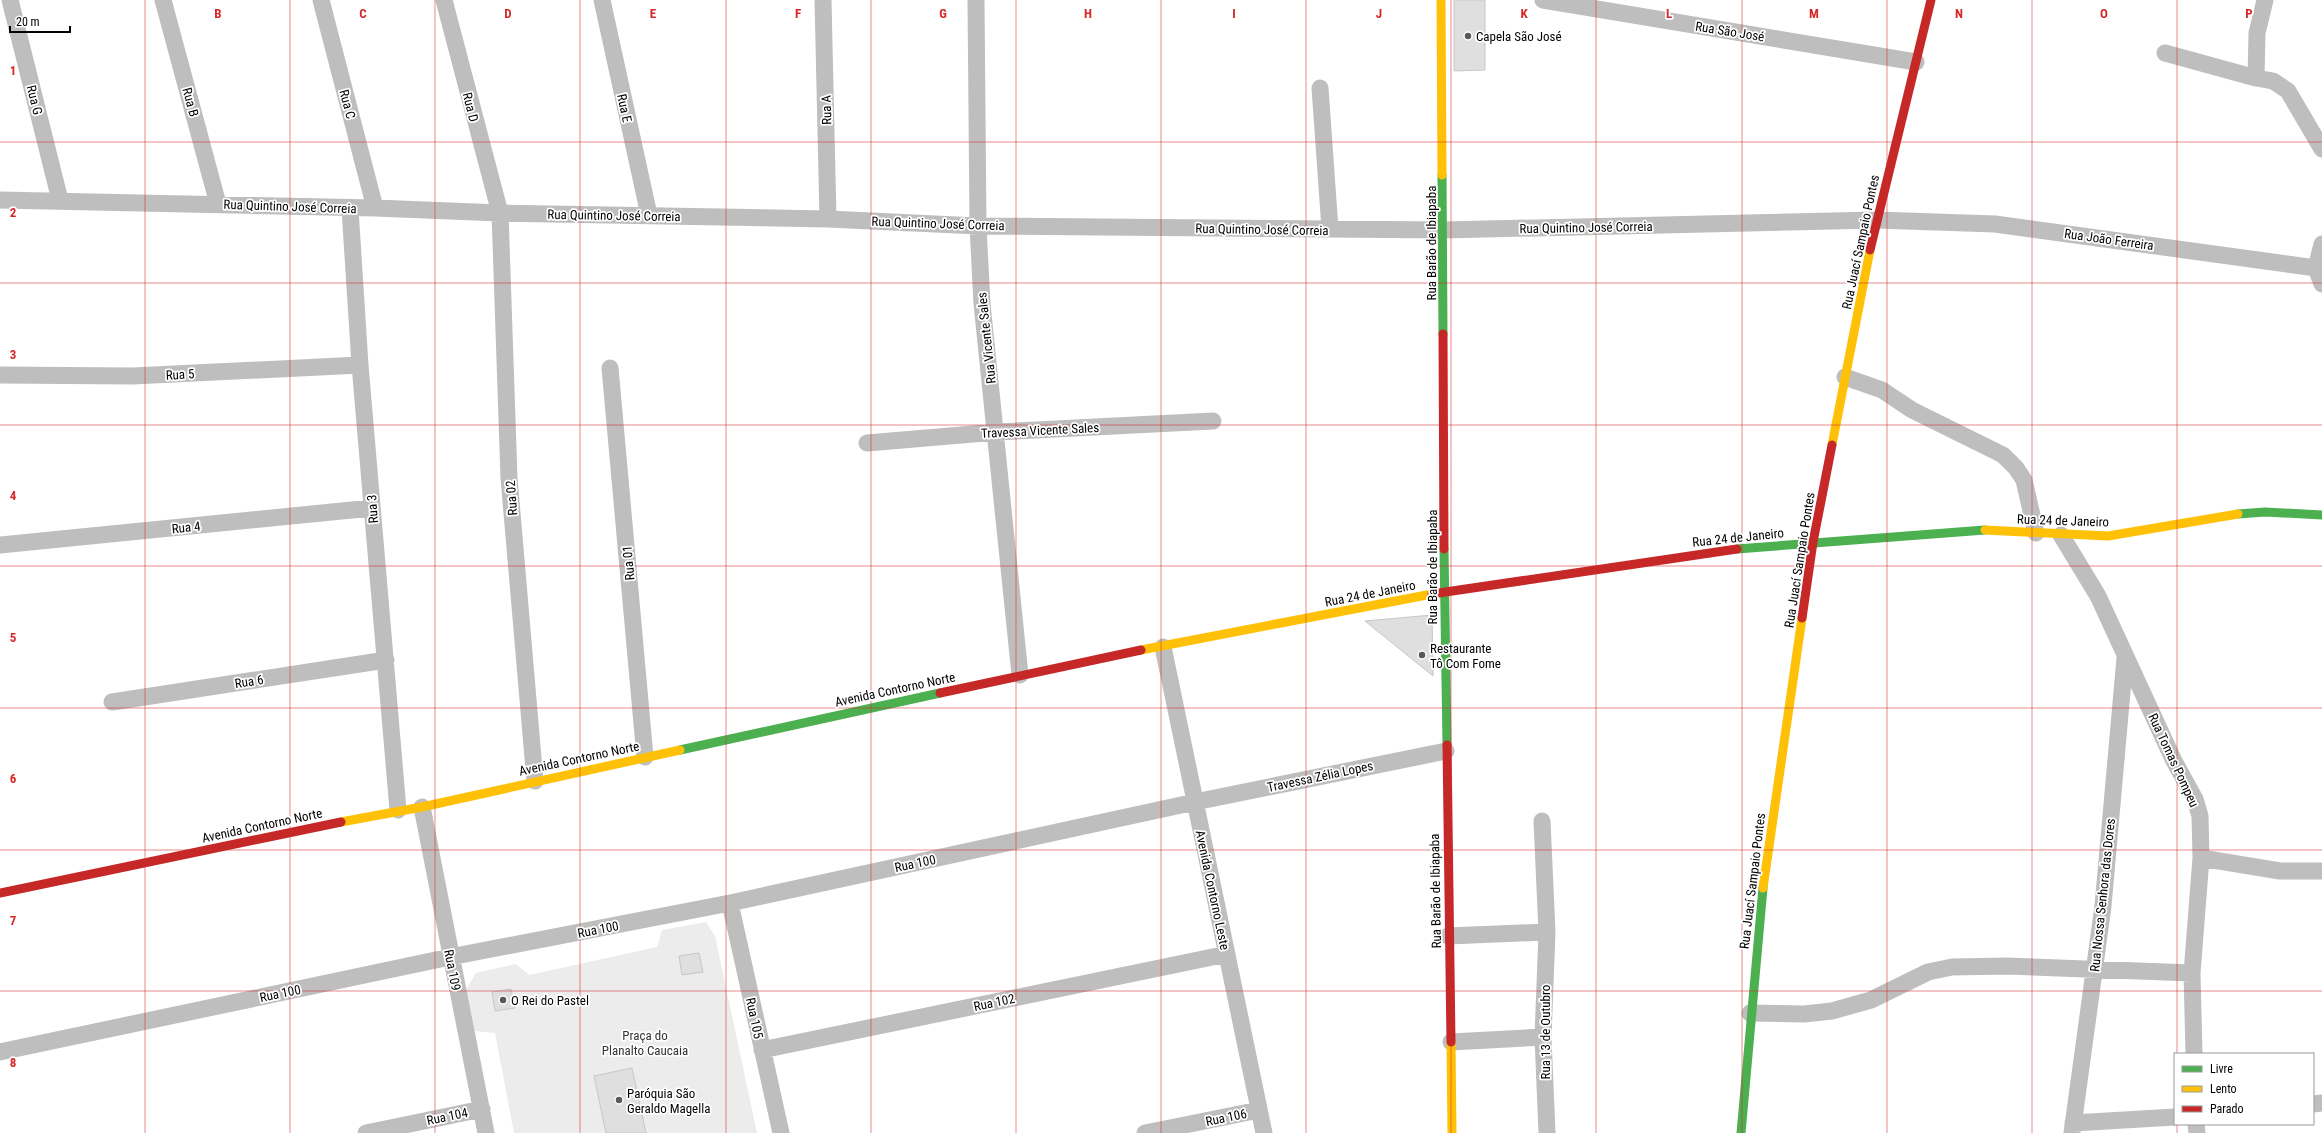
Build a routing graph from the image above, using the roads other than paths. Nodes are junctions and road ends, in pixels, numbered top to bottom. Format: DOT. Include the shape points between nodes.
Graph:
graph roads {
  1 [pos="10,0"];
  2 [pos="163,0"];
  3 [pos="321,0"];
  4 [pos="444,0"];
  5 [pos="602,0"];
  6 [pos="823,0"];
  7 [pos="976,0"];
  8 [pos="1441,0"];
  9 [pos="1543,0"];
  10 [pos="1931,0"];
  11 [pos="2265,0"];
  12 [pos="2165,53"];
  13 [pos="1916,62"];
  14 [pos="2256,78"];
  15 [pos="1320,88"];
  16 [pos="2322,149"];
  17 [pos="0,200"];
  18 [pos="60,200"];
  19 [pos="218,204"];
  20 [pos="375,208"];
  21 [pos="350,209"];
  22 [pos="500,213"];
  23 [pos="649,215"];
  24 [pos="828,219"];
  25 [pos="1876,220"];
  26 [pos="978,226"];
  27 [pos="1330,229"];
  28 [pos="1444,230"];
  29 [pos="2322,244"];
  30 [pos="2316,268"];
  31 [pos="2322,284"];
  32 [pos="360,365"];
  33 [pos="610,368"];
  34 [pos="0,375"];
  35 [pos="1846,377"];
  36 [pos="1213,421"];
  37 [pos="997,432"];
  38 [pos="867,443"];
  39 [pos="372,508"];
  40 [pos="2322,515"];
  41 [pos="2036,533"];
  42 [pos="2061,535"];
  43 [pos="1813,542"];
  44 [pos="0,545"];
  45 [pos="1445,592"];
  46 [pos="1163,647"];
  47 [pos="2125,656"];
  48 [pos="386,660"];
  49 [pos="1020,675"];
  50 [pos="112,702"];
  51 [pos="1446,751"];
  52 [pos="645,757"];
  53 [pos="535,781"];
  54 [pos="1195,802"];
  55 [pos="422,807"];
  56 [pos="398,810"];
  57 [pos="1542,821"];
  58 [pos="2201,858"];
  59 [pos="2322,871"];
  60 [pos="0,893"];
  61 [pos="730,903"];
  62 [pos="1547,932"];
  63 [pos="1448,936"];
  64 [pos="1227,954"];
  65 [pos="450,957"];
  66 [pos="2095,969"];
  67 [pos="2192,973"];
  68 [pos="1750,1013"];
  69 [pos="1543,1037"];
  70 [pos="1451,1042"];
  71 [pos="762,1050"];
  72 [pos="0,1052"];
  73 [pos="2194,1053"];
  74 [pos="482,1109"];
  75 [pos="1259,1110"];
  76 [pos="2174,1117"];
  77 [pos="2073,1128"];
  78 [pos="366,1133"];
  79 [pos="486,1133"];
  80 [pos="781,1133"];
  81 [pos="1146,1133"];
  82 [pos="1264,1133"];
  83 [pos="1452,1133"];
  84 [pos="1547,1133"];
  85 [pos="1741,1133"];
  1 -- 18 [label="street, Rua G"];
  2 -- 19 [label="street, Rua B"];
  3 -- 20 [label="street, Rua C"];
  4 -- 22 [label="street, Rua D"];
  5 -- 23 [label="street, Rua E"];
  6 -- 24 [label="street, Rua A"];
  7 -- 26 [label="street, Rua Vicente Sales"];
  8 -- 28 [label="street, Rua Barão de Ibiapaba"];
  9 -- 13 [label="street, Rua São José"];
  10 -- 13 [label="street, Rua Juací Sampaio Pontes"];
  11 -- 14 [label="street" via="2258,33"];
  12 -- 14 [label="street"];
  13 -- 25 [label="street, Rua Juací Sampaio Pontes"];
  14 -- 16 [label="street" via="2273,81 2288,91"];
  15 -- 27 [label="street"];
  17 -- 18 [label="street, Rua Quintino José Correia"];
  18 -- 19 [label="street, Rua Quintino José Correia"];
  19 -- 21 [label="street, Rua Quintino José Correia"];
  20 -- 21 [label="street, Rua Quintino José Correia"];
  20 -- 22 [label="street, Rua Quintino José Correia"];
  21 -- 32 [label="street, Rua 3"];
  22 -- 23 [label="street, Rua Quintino José Correia"];
  22 -- 53 [label="street, Rua 02" via="509,478"];
  23 -- 24 [label="street, Rua Quintino José Correia"];
  24 -- 26 [label="street, Rua Quintino José Correia"];
  25 -- 28 [label="street, Rua Quintino José Correia"];
  25 -- 30 [label="street, Rua João Ferreira" via="1995,224"];
  25 -- 35 [label="street, Rua Juací Sampaio Pontes"];
  26 -- 27 [label="street, Rua Quintino José Correia"];
  26 -- 37 [label="street, Rua Vicente Sales" via="986,350"];
  27 -- 28 [label="street, Rua Quintino José Correia"];
  28 -- 45 [label="street, Rua Barão de Ibiapaba"];
  29 -- 30 [label="street"];
  30 -- 31 [label="street"];
  32 -- 34 [label="street, Rua 5" via="133,376"];
  32 -- 39 [label="street, Rua 3"];
  33 -- 52 [label="street, Rua 01"];
  35 -- 41 [label="street" via="1882,390 1912,410 2003,455 2024,480"];
  35 -- 43 [label="street, Rua Juací Sampaio Pontes"];
  36 -- 37 [label="street, Travessa Vicente Sales"];
  37 -- 38 [label="street, Travessa Vicente Sales"];
  37 -- 49 [label="street, Rua Vicente Sales"];
  39 -- 44 [label="street, Rua 4"];
  39 -- 48 [label="street, Rua 3"];
  40 -- 42 [label="street, Rua 24 de Janeiro" via="2265,512 2230,515 2108,536"];
  41 -- 42 [label="street, Rua 24 de Janeiro"];
  41 -- 43 [label="street, Rua 24 de Janeiro" via="1977,530"];
  42 -- 47 [label="street, Rua Tomas Pompeu" via="2098,596"];
  43 -- 45 [label="street, Rua 24 de Janeiro" via="1735,549"];
  43 -- 68 [label="street, Rua Juací Sampaio Pontes" via="1762,894"];
  45 -- 46 [label="street, Rua 24 de Janeiro"];
  45 -- 51 [label="street, Rua Barão de Ibiapaba"];
  46 -- 49 [label="street, Avenida Contorno Norte"];
  46 -- 54 [label="street, Avenida Contorno Leste"];
  47 -- 58 [label="street, Rua Tomas Pompeu" via="2174,761 2196,799 2200,816"];
  47 -- 66 [label="street, Rua Nossa Senhora das Dores"];
  48 -- 50 [label="street, Rua 6"];
  48 -- 56 [label="street, Rua 3"];
  49 -- 52 [label="street, Avenida Contorno Norte"];
  51 -- 54 [label="street, Travessa Zélia Lopes"];
  51 -- 63 [label="street, Rua Barão de Ibiapaba"];
  52 -- 53 [label="street, Avenida Contorno Norte"];
  53 -- 55 [label="street, Avenida Contorno Norte"];
  54 -- 61 [label="street, Rua 100"];
  54 -- 64 [label="street, Avenida Contorno Leste"];
  55 -- 56 [label="street, Avenida Contorno Norte"];
  55 -- 65 [label="street, Rua 109"];
  56 -- 60 [label="street, Avenida Contorno Norte"];
  57 -- 62 [label="street, Rua 13 de Outubro"];
  58 -- 59 [label="street" via="2280,871"];
  58 -- 67 [label="street, Rua Tomas Pompeu"];
  61 -- 65 [label="street, Rua 100"];
  61 -- 71 [label="street, Rua 105"];
  62 -- 63 [label="street"];
  62 -- 69 [label="street, Rua 13 de Outubro"];
  63 -- 70 [label="street, Rua Barão de Ibiapaba"];
  64 -- 71 [label="street, Rua 102"];
  64 -- 75 [label="street, Avenida Contorno Leste"];
  65 -- 72 [label="street, Rua 100"];
  65 -- 74 [label="street, Rua 109"];
  66 -- 67 [label="street"];
  66 -- 68 [label="street" via="1952,967 1928,972 1871,1000 1832,1012"];
  66 -- 77 [label="street, Rua Nossa Senhora das Dores"];
  67 -- 73 [label="street, Rua Tomas Pompeu"];
  68 -- 85 [label="street, Rua Juací Sampaio Pontes"];
  69 -- 70 [label="street"];
  69 -- 84 [label="street, Rua 13 de Outubro"];
  70 -- 83 [label="street, Rua Barão de Ibiapaba"];
  71 -- 80 [label="street, Rua 105"];
  74 -- 78 [label="street, Rua 104"];
  74 -- 79 [label="street, Rua 109"];
  75 -- 81 [label="street, Rua 106"];
  75 -- 82 [label="street, Avenida Contorno Leste"];
  76 -- 77 [label="street"];
}
